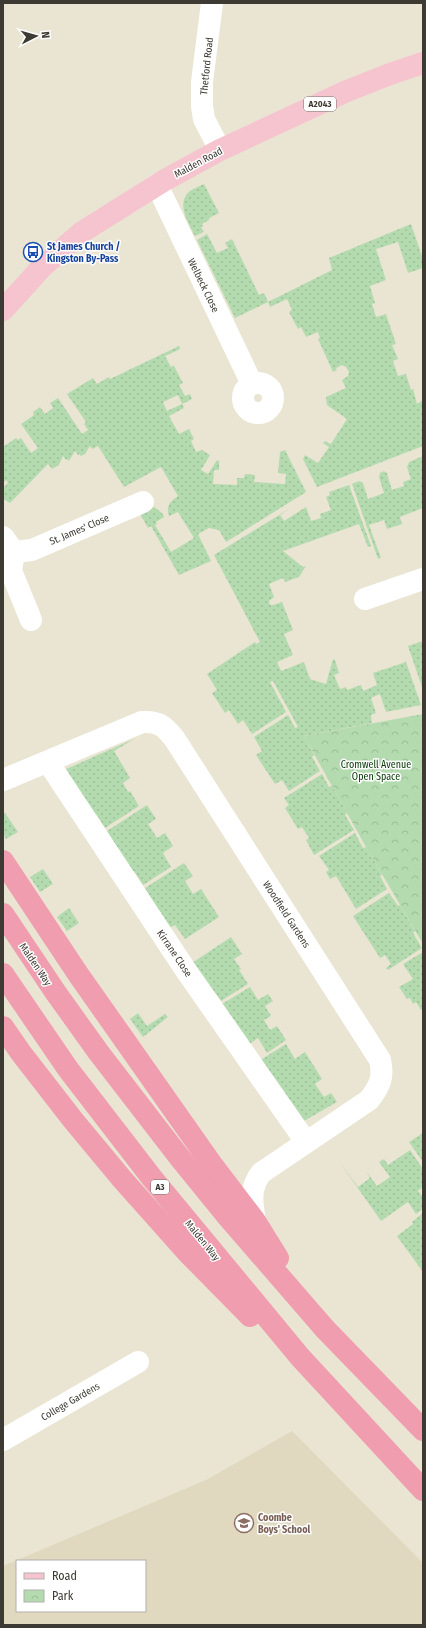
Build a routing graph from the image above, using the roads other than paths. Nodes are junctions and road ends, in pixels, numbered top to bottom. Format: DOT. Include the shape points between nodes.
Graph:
graph roads {
  1 [pos="212,3"];
  2 [pos="423,63"];
  3 [pos="220,150"];
  4 [pos="157,185"];
  5 [pos="3,310"];
  6 [pos="252,384"];
  7 [pos="143,502"];
  8 [pos="8,544"];
  9 [pos="423,579"];
  10 [pos="365,599"];
  11 [pos="31,620"];
  12 [pos="48,762"];
  13 [pos="3,780"];
  14 [pos="3,861"];
  15 [pos="3,914"];
  16 [pos="3,974"];
  17 [pos="3,1027"];
  18 [pos="306,1142"];
  19 [pos="255,1221"];
  20 [pos="325,1329"];
  21 [pos="300,1357"];
  22 [pos="138,1362"];
  23 [pos="419,1423"];
  24 [pos="3,1440"];
  25 [pos="423,1490"];
  1 -- 3 [label="street, Thetford Road" via="202,82 202,106 204,119"];
  2 -- 3 [label="main road, Malden Road / A2043" via="347,91"];
  3 -- 4 [label="main road, Malden Road / A2043"];
  4 -- 5 [label="main road, Malden Road / A2043" via="82,232 42,267"];
  4 -- 6 [label="street, Welbeck Close"];
  7 -- 8 [label="street, St. James' Close" via="32,550"];
  8 -- 11 [label="street, St. James' Close" via="11,572"];
  9 -- 10 [label="street"];
  12 -- 13 [label="street, Woodfield Gardens"];
  12 -- 18 [label="street, Kirrane Close" via="185,969"];
  12 -- 18 [label="street, Woodfield Gardens" via="142,722 153,721 165,727 174,738 380,1060 380,1085 369,1100"];
  14 -- 19 [label="highway" via="78,974 208,1159"];
  15 -- 20 [label="highway, Malden Way" via="56,993 180,1158"];
  16 -- 21 [label="highway, Malden Way / A3" via="68,1069 147,1172"];
  17 -- 21 [label="highway" via="73,1120 177,1241 247,1314"];
  18 -- 19 [label="street, Woodfield Gardens" via="261,1173 255,1181 252,1199"];
  19 -- 20 [label="highway"];
  20 -- 23 [label="highway, Malden Way"];
  21 -- 25 [label="highway, Malden Way / A3"];
  22 -- 24 [label="street, College Gardens"];
}
